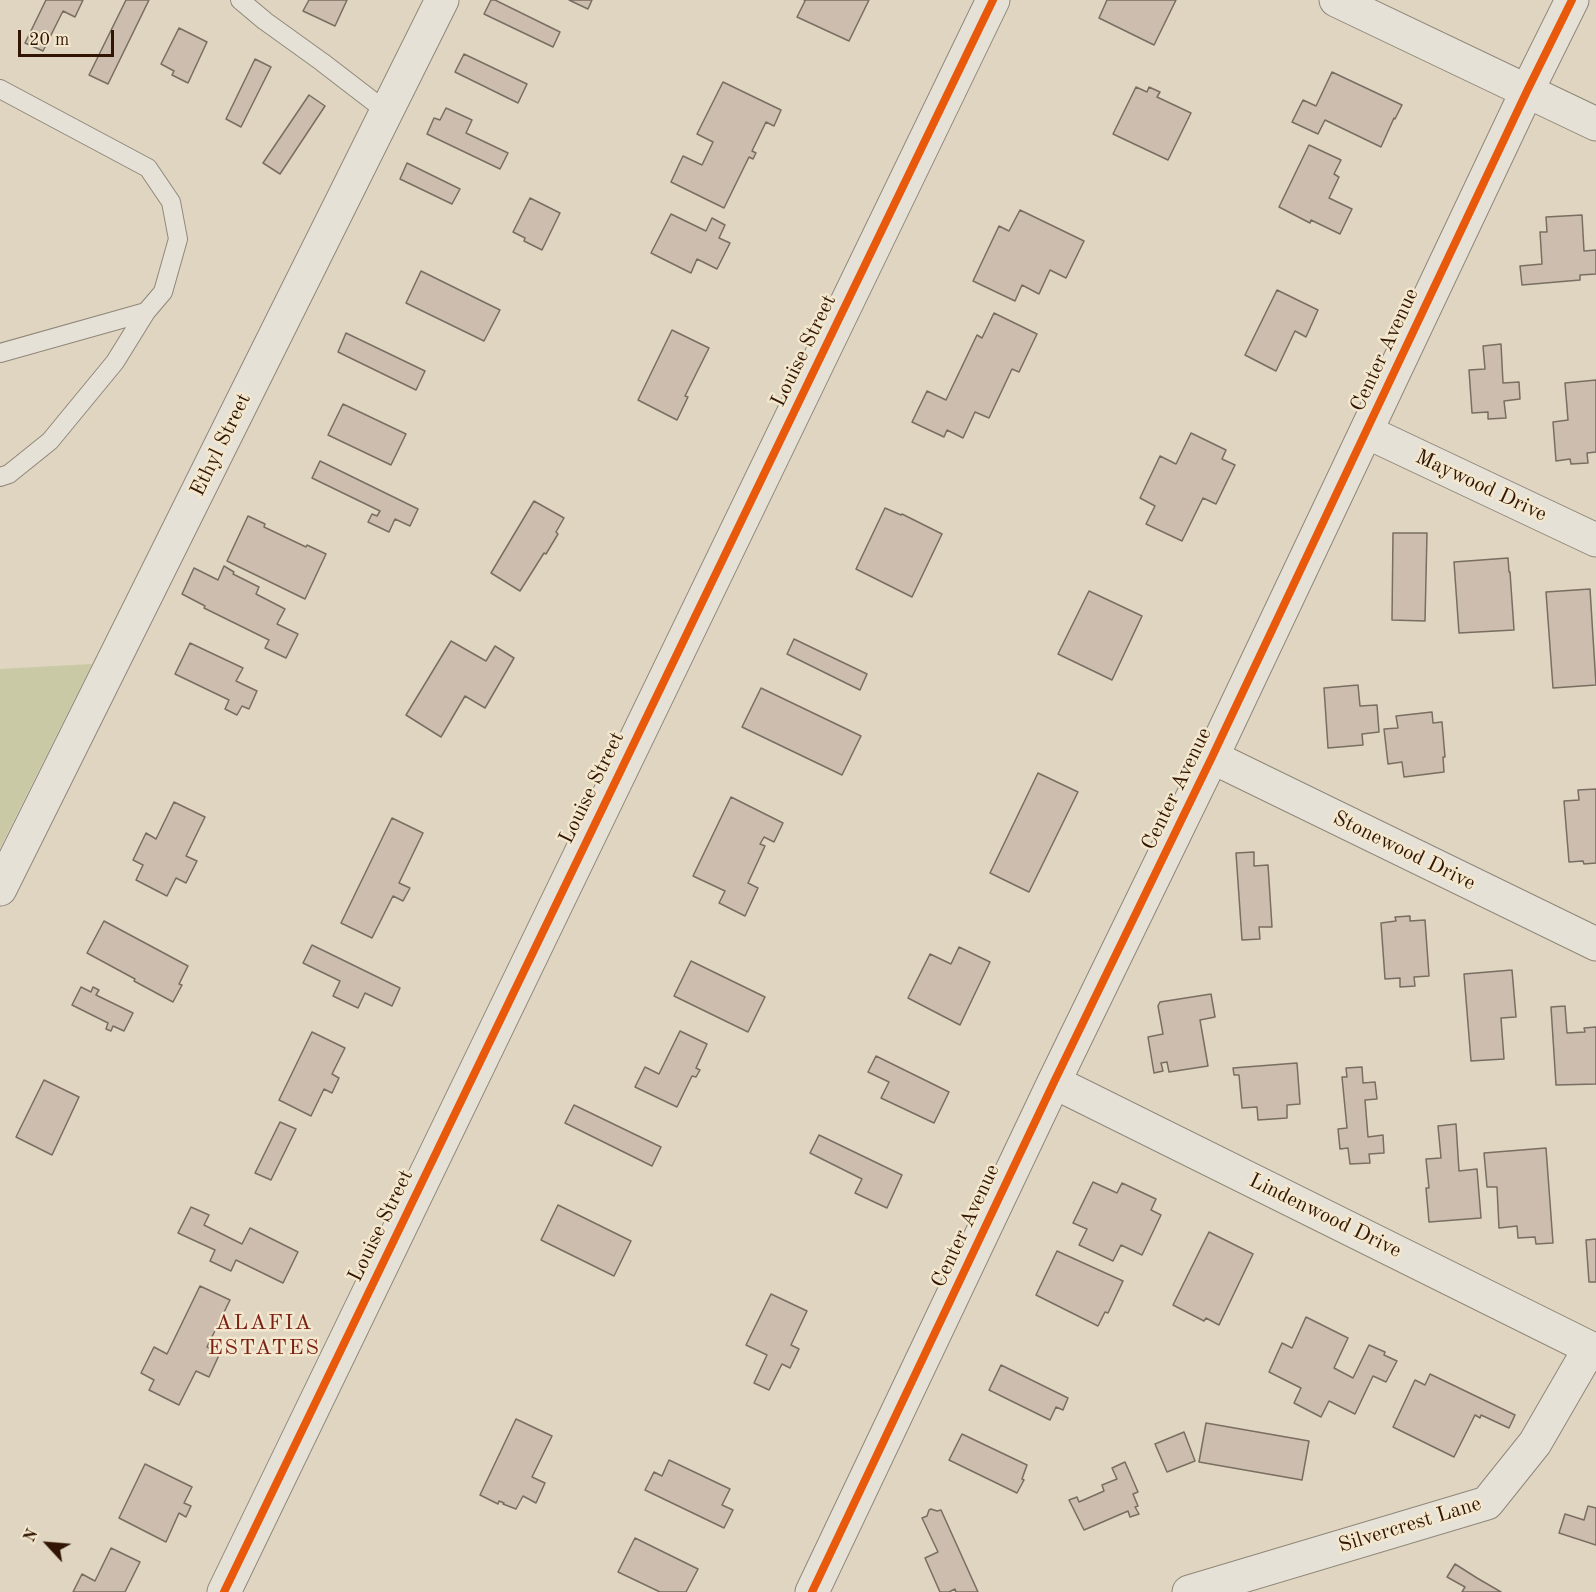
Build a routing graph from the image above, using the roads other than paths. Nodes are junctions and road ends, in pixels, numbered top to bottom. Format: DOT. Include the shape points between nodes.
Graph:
graph roads {
  1 [pos="240,0"];
  2 [pos="442,0"];
  3 [pos="993,0"];
  4 [pos="1336,0"];
  5 [pos="1572,0"];
  6 [pos="0,89"];
  7 [pos="1527,91"];
  8 [pos="387,112"];
  9 [pos="1596,124"];
  10 [pos="146,312"];
  11 [pos="0,353"];
  12 [pos="1367,432"];
  13 [pos="0,477"];
  14 [pos="1596,540"];
  15 [pos="1212,757"];
  16 [pos="0,889"];
  17 [pos="1596,944"];
  18 [pos="1054,1082"];
  19 [pos="1593,1349"];
  20 [pos="224,1592"];
  21 [pos="812,1592"];
  22 [pos="1189,1592"];
  1 -- 8 [label="lane"];
  2 -- 8 [label="street, Ethyl Street"];
  3 -- 20 [label="street, Louise Street"];
  4 -- 7 [label="street"];
  5 -- 7 [label="street, Center Avenue"];
  6 -- 10 [label="lane" via="148,168 171,202 178,239 163,292"];
  7 -- 9 [label="street"];
  7 -- 12 [label="street, Center Avenue"];
  8 -- 16 [label="street, Ethyl Street"];
  10 -- 11 [label="lane"];
  10 -- 13 [label="lane" via="115,362 50,441"];
  12 -- 14 [label="street, Maywood Drive"];
  12 -- 15 [label="street, Center Avenue"];
  15 -- 17 [label="street, Stonewood Drive"];
  15 -- 18 [label="street, Center Avenue"];
  18 -- 19 [label="street, Lindenwood Drive"];
  18 -- 21 [label="street, Center Avenue"];
  19 -- 22 [label="street, Silvercrest Lane" via="1535,1443 1488,1503"];
}
